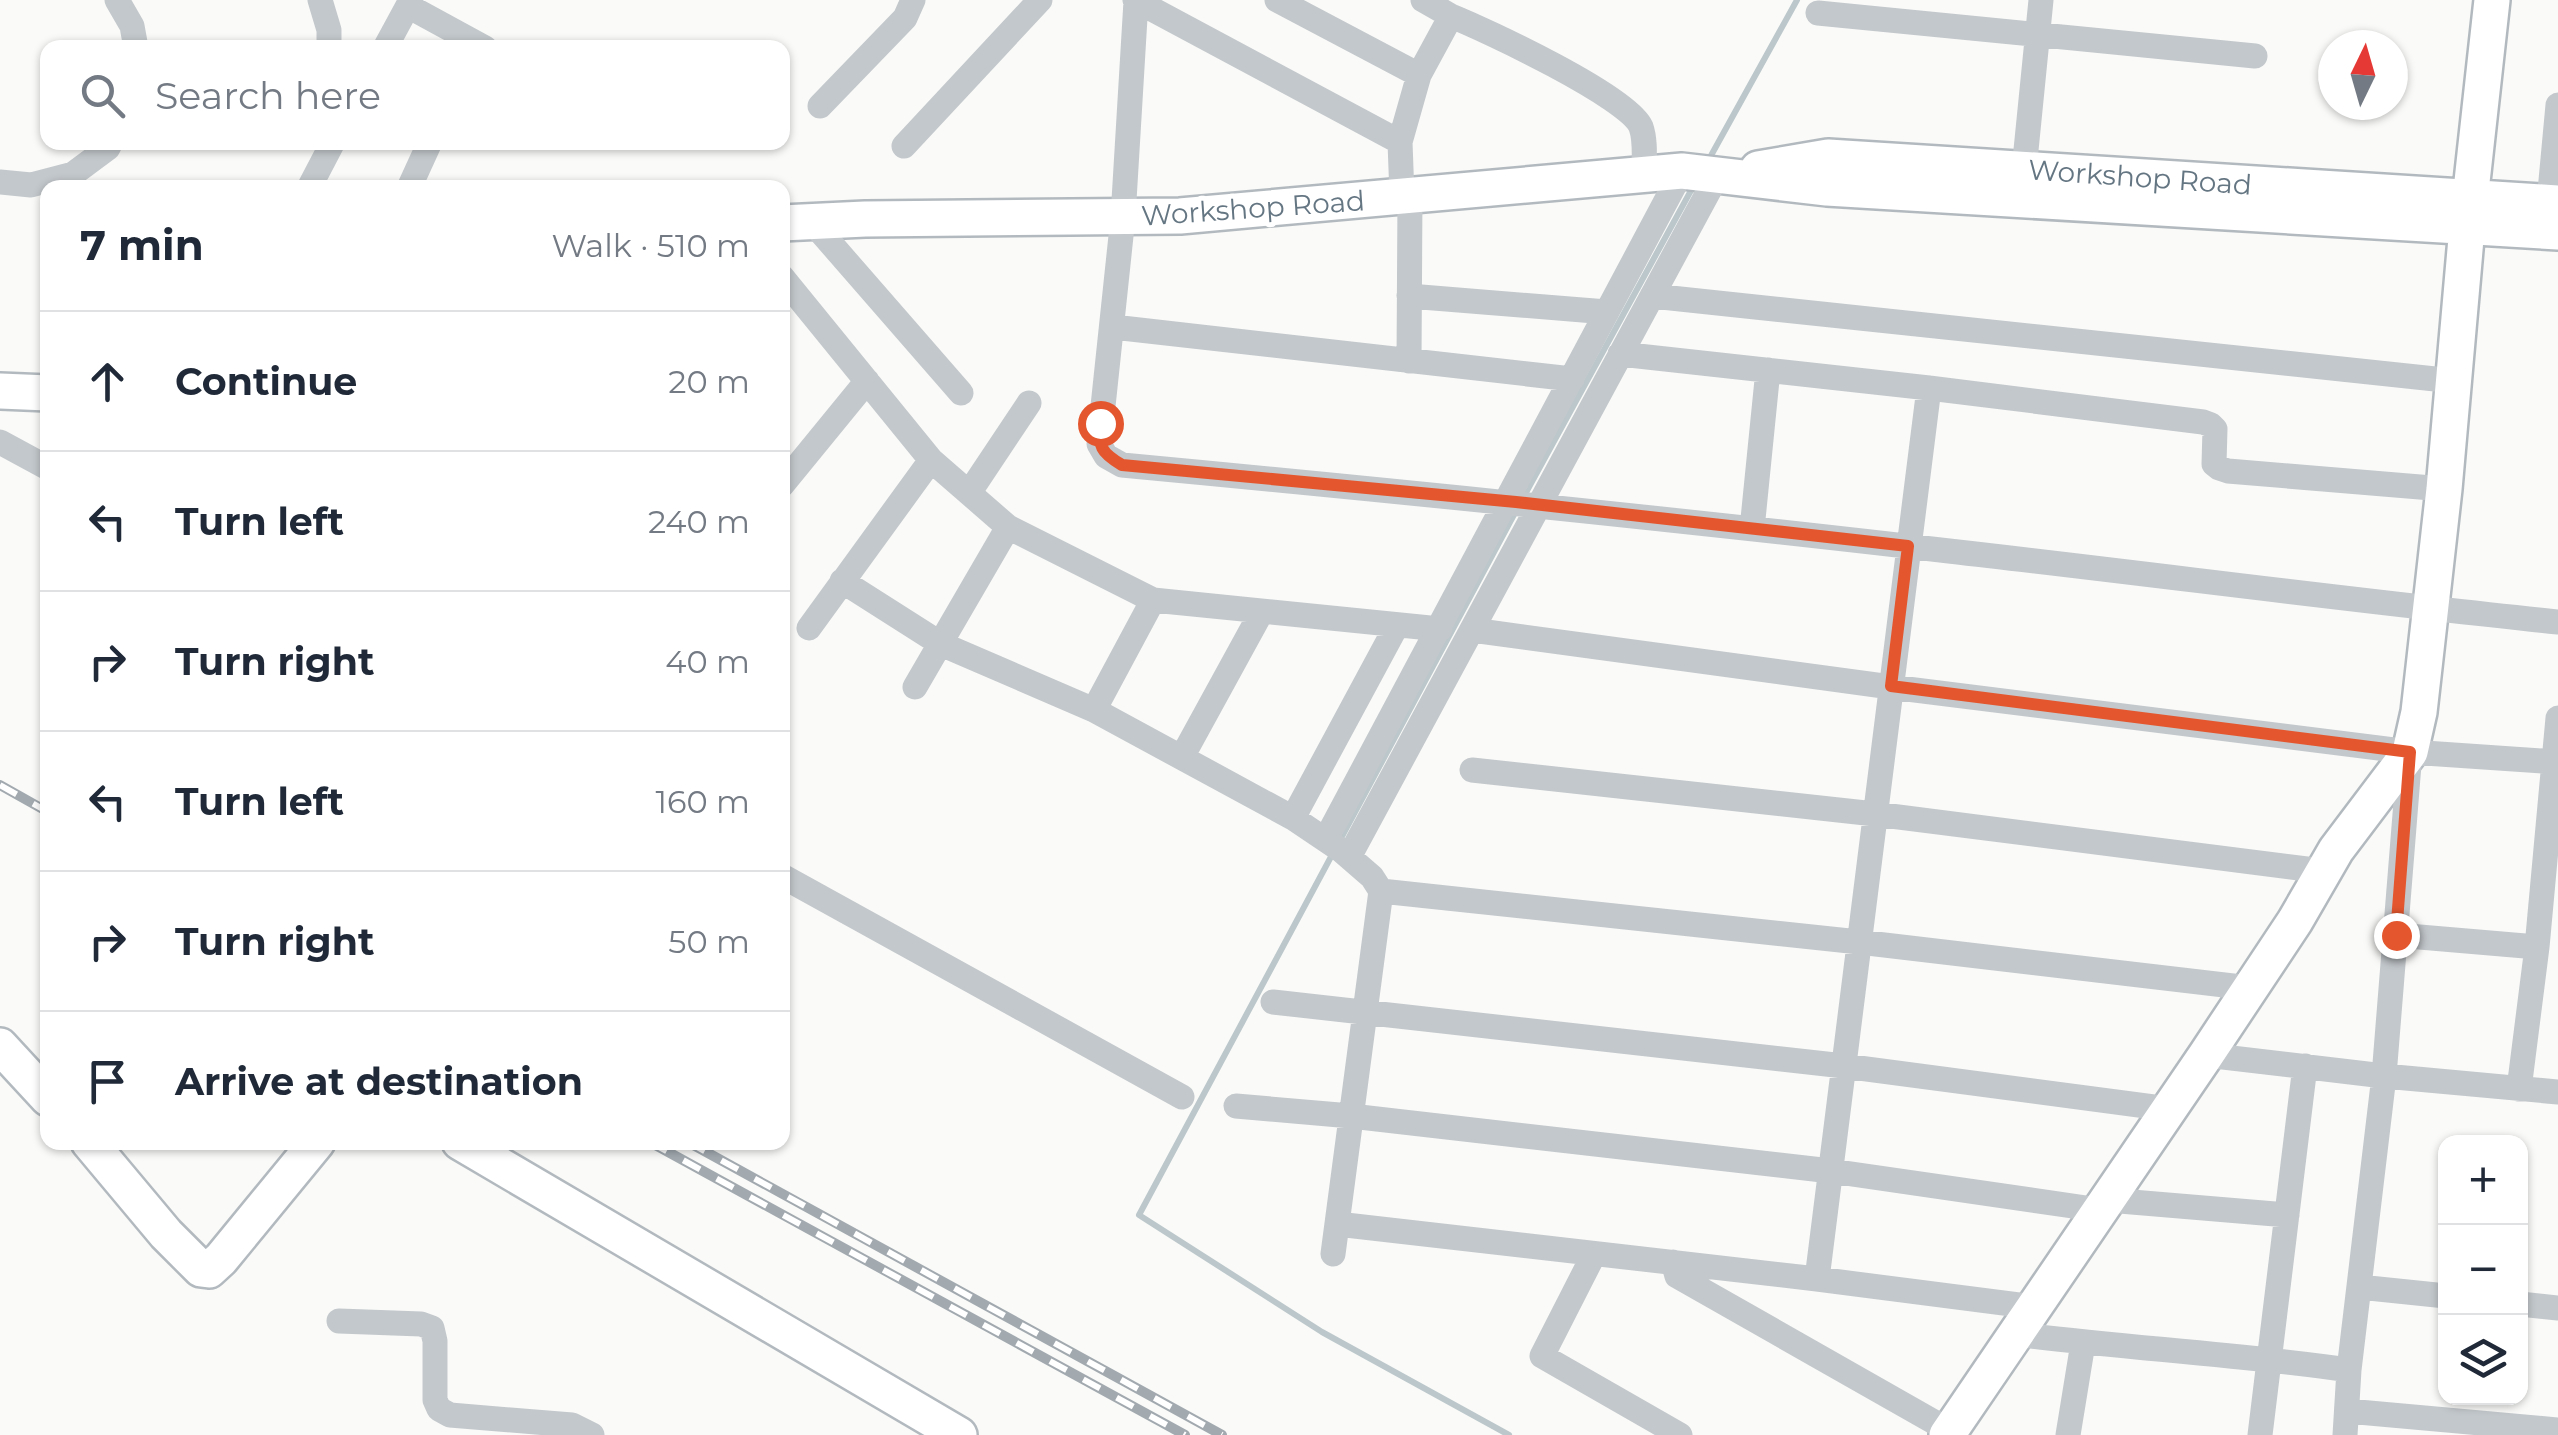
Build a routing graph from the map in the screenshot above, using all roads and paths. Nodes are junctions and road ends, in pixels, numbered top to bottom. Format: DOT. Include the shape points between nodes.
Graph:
graph roads {
  1 [pos="116,0"];
  2 [pos="320,0"];
  3 [pos="1040,0"];
  4 [pos="1135,0"];
  5 [pos="1277,0"];
  6 [pos="1422,0"];
  7 [pos="2041,0"];
  8 [pos="2492,0"];
  9 [pos="410,3"];
  10 [pos="906,3"];
  11 [pos="1818,13"];
  12 [pos="1452,16"];
  13 [pos="2038,34"];
  14 [pos="135,40"];
  15 [pos="330,40"];
  16 [pos="389,40"];
  17 [pos="469,40"];
  18 [pos="2255,56"];
  19 [pos="1420,76"];
  20 [pos="2558,105"];
  21 [pos="820,106"];
  22 [pos="1400,142"];
  23 [pos="904,146"];
  24 [pos="105,150"];
  25 [pos="320,150"];
  26 [pos="329,150"];
  27 [pos="426,150"];
  28 [pos="2024,170"];
  29 [pos="1706,173"];
  30 [pos="1644,174"];
  31 [pos="50,180"];
  32 [pos="312,180"];
  33 [pos="313,180"];
  34 [pos="413,180"];
  35 [pos="0,182"];
  36 [pos="40,183"];
  37 [pos="1406,196"];
  38 [pos="2469,212"];
  39 [pos="2555,212"];
  40 [pos="1123,217"];
  41 [pos="798,222"];
  42 [pos="790,288"];
  43 [pos="1410,296"];
  44 [pos="1652,296"];
  45 [pos="1608,312"];
  46 [pos="1113,327"];
  47 [pos="1620,354"];
  48 [pos="1409,361"];
  49 [pos="1768,370"];
  50 [pos="1572,380"];
  51 [pos="866,381"];
  52 [pos="2454,382"];
  53 [pos="1928,388"];
  54 [pos="0,391"];
  55 [pos="40,392"];
  56 [pos="961,393"];
  57 [pos="1029,404"];
  58 [pos="0,442"];
  59 [pos="931,460"];
  60 [pos="40,464"];
  61 [pos="790,474"];
  62 [pos="2444,489"];
  63 [pos="969,493"];
  64 [pos="1523,503"];
  65 [pos="1008,527"];
  66 [pos="1752,528"];
  67 [pos="1908,546"];
  68 [pos="842,582"];
  69 [pos="1153,600"];
  70 [pos="2430,609"];
  71 [pos="1262,611"];
  72 [pos="2558,622"];
  73 [pos="1397,625"];
  74 [pos="809,628"];
  75 [pos="1440,629"];
  76 [pos="1472,630"];
  77 [pos="940,644"];
  78 [pos="1891,686"];
  79 [pos="915,687"];
  80 [pos="1094,710"];
  81 [pos="2558,718"];
  82 [pos="2410,752"];
  83 [pos="1182,758"];
  84 [pos="2556,762"];
  85 [pos="1472,770"];
  86 [pos="1875,814"];
  87 [pos="1293,818"];
  88 [pos="1337,847"];
  89 [pos="2552,867"];
  90 [pos="2324,871"];
  91 [pos="790,880"];
  92 [pos="1381,891"];
  93 [pos="2396,935"];
  94 [pos="1859,942"];
  95 [pos="2537,947"];
  96 [pos="2250,988"];
  97 [pos="1273,1002"];
  98 [pos="1365,1012"];
  99 [pos="0,1046"];
  100 [pos="2206,1055"];
  101 [pos="1844,1066"];
  102 [pos="2306,1066"];
  103 [pos="2384,1076"];
  104 [pos="40,1089"];
  105 [pos="2519,1089"];
  106 [pos="2558,1092"];
  107 [pos="1182,1098"];
  108 [pos="1236,1106"];
  109 [pos="2169,1109"];
  110 [pos="1351,1116"];
  111 [pos="95,1150"];
  112 [pos="310,1150"];
  113 [pos="474,1150"];
  114 [pos="1831,1170"];
  115 [pos="2104,1205"];
  116 [pos="2287,1215"];
  117 [pos="1337,1224"];
  118 [pos="1333,1254"];
  119 [pos="1594,1254"];
  120 [pos="1673,1262"];
  121 [pos="1817,1279"];
  122 [pos="2359,1287"];
  123 [pos="2438,1295"];
  124 [pos="2528,1305"];
  125 [pos="2558,1308"];
  126 [pos="2025,1320"];
  127 [pos="339,1321"];
  128 [pos="2083,1343"];
  129 [pos="2270,1359"];
  130 [pos="2349,1370"];
  131 [pos="2346,1423"];
  132 [pos="2557,1423"];
  133 [pos="1949,1433"];
  134 [pos="592,1435"];
  135 [pos="959,1435"];
  136 [pos="1680,1435"];
  137 [pos="2068,1435"];
  138 [pos="2260,1435"];
  1 -- 14 [label="street"];
  2 -- 15 [label="street"];
  3 -- 23 [label="street"];
  4 -- 22 [label="street"];
  4 -- 40 [label="street"];
  5 -- 19 [label="street"];
  6 -- 12 [label="street"];
  7 -- 13 [label="street"];
  8 -- 38 [label="street"];
  9 -- 16 [label="street"];
  9 -- 17 [label="street"];
  10 -- 21 [label="street" via="905,18"];
  11 -- 13 [label="street"];
  12 -- 19 [label="street"];
  12 -- 30 [label="street" via="1628,109 1640,126"];
  13 -- 18 [label="street"];
  13 -- 28 [label="street"];
  19 -- 22 [label="street"];
  20 -- 39 [label="street"];
  22 -- 37 [label="street"];
  24 -- 31 [label="street" via="73,174"];
  25 -- 32 [label="street"];
  26 -- 33 [label="street"];
  27 -- 34 [label="street"];
  28 -- 29 [label="street, Workshop Road" via="1828,157"];
  28 -- 38 [label="street, Workshop Road"];
  29 -- 30 [label="street, Workshop Road"];
  29 -- 38 [label="street, Workshop Road" via="1827,188 2296,215"];
  29 -- 44 [label="street"];
  29 -- 45 [label="street"];
  30 -- 37 [label="street, Workshop Road"];
  35 -- 36 [label="street"];
  37 -- 40 [label="street, Workshop Road"];
  37 -- 43 [label="street"];
  38 -- 39 [label="street, Workshop Road"];
  38 -- 52 [label="street"];
  40 -- 41 [label="street, Workshop Road"];
  40 -- 46 [label="street"];
  41 -- 56 [label="street"];
  42 -- 51 [label="street"];
  43 -- 45 [label="street"];
  43 -- 48 [label="street"];
  44 -- 47 [label="street"];
  44 -- 52 [label="street"];
  45 -- 50 [label="street"];
  46 -- 48 [label="street"];
  46 -- 64 [label="street" via="1099,444 1122,465"];
  47 -- 49 [label="street"];
  47 -- 64 [label="street"];
  48 -- 50 [label="street"];
  49 -- 53 [label="street"];
  49 -- 66 [label="street"];
  50 -- 64 [label="street"];
  51 -- 59 [label="street"];
  51 -- 61 [label="street"];
  52 -- 62 [label="street"];
  53 -- 62 [label="street" via="2211,424 2214,464 2228,471"];
  53 -- 67 [label="street"];
  54 -- 55 [label="street"];
  57 -- 63 [label="street"];
  58 -- 60 [label="street"];
  59 -- 63 [label="street"];
  59 -- 68 [label="street"];
  62 -- 70 [label="street"];
  63 -- 65 [label="street"];
  64 -- 66 [label="street"];
  64 -- 75 [label="street"];
  64 -- 76 [label="street"];
  65 -- 69 [label="street"];
  65 -- 77 [label="street"];
  66 -- 67 [label="street"];
  67 -- 70 [label="street"];
  67 -- 78 [label="street"];
  68 -- 74 [label="street"];
  68 -- 77 [label="street"];
  69 -- 71 [label="street"];
  69 -- 80 [label="street"];
  70 -- 72 [label="street"];
  70 -- 82 [label="street"];
  71 -- 73 [label="street"];
  71 -- 83 [label="street"];
  73 -- 75 [label="street"];
  73 -- 87 [label="street"];
  75 -- 88 [label="street"];
  76 -- 78 [label="street"];
  76 -- 88 [label="street"];
  77 -- 79 [label="street"];
  77 -- 80 [label="street"];
  78 -- 82 [label="street"];
  78 -- 86 [label="street"];
  80 -- 83 [label="street"];
  81 -- 84 [label="street"];
  82 -- 84 [label="street"];
  82 -- 90 [label="street"];
  82 -- 93 [label="street"];
  83 -- 87 [label="street"];
  84 -- 89 [label="street"];
  85 -- 86 [label="street"];
  86 -- 90 [label="street"];
  86 -- 94 [label="street"];
  87 -- 88 [label="street"];
  88 -- 92 [label="street"];
  89 -- 95 [label="street"];
  90 -- 96 [label="street"];
  91 -- 107 [label="street"];
  92 -- 94 [label="street"];
  92 -- 98 [label="street"];
  93 -- 95 [label="street"];
  93 -- 103 [label="street"];
  94 -- 96 [label="street"];
  94 -- 101 [label="street"];
  95 -- 105 [label="street"];
  96 -- 100 [label="street"];
  97 -- 98 [label="street"];
  98 -- 101 [label="street"];
  98 -- 110 [label="street"];
  99 -- 104 [label="street"];
  100 -- 102 [label="street"];
  100 -- 109 [label="street"];
  101 -- 109 [label="street"];
  101 -- 114 [label="street"];
  102 -- 103 [label="street"];
  102 -- 116 [label="street"];
  103 -- 105 [label="street"];
  103 -- 122 [label="street"];
  105 -- 106 [label="street"];
  108 -- 110 [label="street"];
  109 -- 115 [label="street"];
  110 -- 114 [label="street"];
  110 -- 117 [label="street"];
  111 -- 112 [label="street" via="166,1234 209,1270"];
  113 -- 135 [label="street"];
  114 -- 115 [label="street"];
  114 -- 121 [label="street"];
  115 -- 116 [label="street"];
  115 -- 126 [label="street"];
  116 -- 129 [label="street"];
  117 -- 118 [label="street"];
  117 -- 119 [label="street"];
  119 -- 120 [label="street"];
  119 -- 136 [label="street" via="1542,1356"];
  120 -- 121 [label="street"];
  120 -- 133 [label="street" via="1677,1276"];
  121 -- 126 [label="street"];
  122 -- 123 [label="street"];
  122 -- 130 [label="street"];
  124 -- 125 [label="street"];
  126 -- 128 [label="street"];
  126 -- 133 [label="street"];
  127 -- 134 [label="street" via="432,1328 435,1400 450,1414 572,1425"];
  128 -- 129 [label="street"];
  128 -- 137 [label="street"];
  129 -- 130 [label="street"];
  129 -- 138 [label="street"];
  130 -- 131 [label="street"];
  131 -- 132 [label="street"];
}
